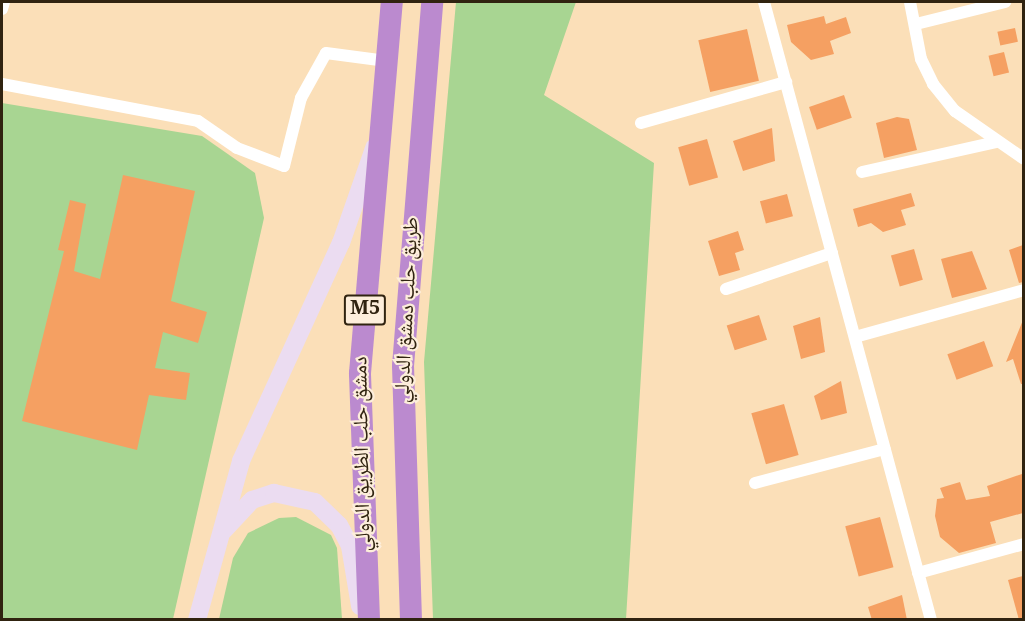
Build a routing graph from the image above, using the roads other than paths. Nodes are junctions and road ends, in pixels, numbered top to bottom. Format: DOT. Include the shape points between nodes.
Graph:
graph roads {
  1 [pos="4,2"];
  2 [pos="393,2"];
  3 [pos="432,2"];
  4 [pos="764,2"];
  5 [pos="910,2"];
  6 [pos="1005,2"];
  7 [pos="2,9"];
  8 [pos="916,24"];
  9 [pos="387,61"];
  10 [pos="786,82"];
  11 [pos="2,84"];
  12 [pos="641,123"];
  13 [pos="379,134"];
  14 [pos="996,142"];
  15 [pos="1023,159"];
  16 [pos="862,172"];
  17 [pos="832,253"];
  18 [pos="726,289"];
  19 [pos="1023,290"];
  20 [pos="855,337"];
  21 [pos="885,449"];
  22 [pos="755,483"];
  23 [pos="1023,544"];
  24 [pos="214,547"];
  25 [pos="918,573"];
  26 [pos="197,620"];
  27 [pos="363,620"];
  28 [pos="369,620"];
  29 [pos="411,620"];
  30 [pos="931,620"];
  1 -- 7 [label="street"];
  2 -- 9 [label="highway, دمشق حلب الطريق الدولي / M5"];
  3 -- 29 [label="highway, طريق حلب دمشق الدولي / M5" via="403,366"];
  4 -- 10 [label="street"];
  5 -- 8 [label="street"];
  6 -- 8 [label="street"];
  8 -- 14 [label="street" via="921,58 933,84 955,111"];
  9 -- 11 [label="street" via="326,53 301,98 284,166 237,148 198,121"];
  9 -- 13 [label="highway, دمشق حلب الطريق الدولي / M5"];
  10 -- 12 [label="street"];
  10 -- 17 [label="street"];
  13 -- 24 [label="main road" via="341,243 241,461"];
  13 -- 28 [label="highway, دمشق حلب الطريق الدولي / M5" via="360,373"];
  14 -- 15 [label="street"];
  14 -- 16 [label="street"];
  17 -- 18 [label="street"];
  17 -- 20 [label="street"];
  19 -- 20 [label="street"];
  20 -- 21 [label="street"];
  21 -- 22 [label="street"];
  21 -- 25 [label="street"];
  23 -- 25 [label="street"];
  24 -- 26 [label="main road"];
  24 -- 27 [label="main road" via="233,516 252,500 274,493 315,502 339,525 350,546"];
  25 -- 30 [label="street"];
}
